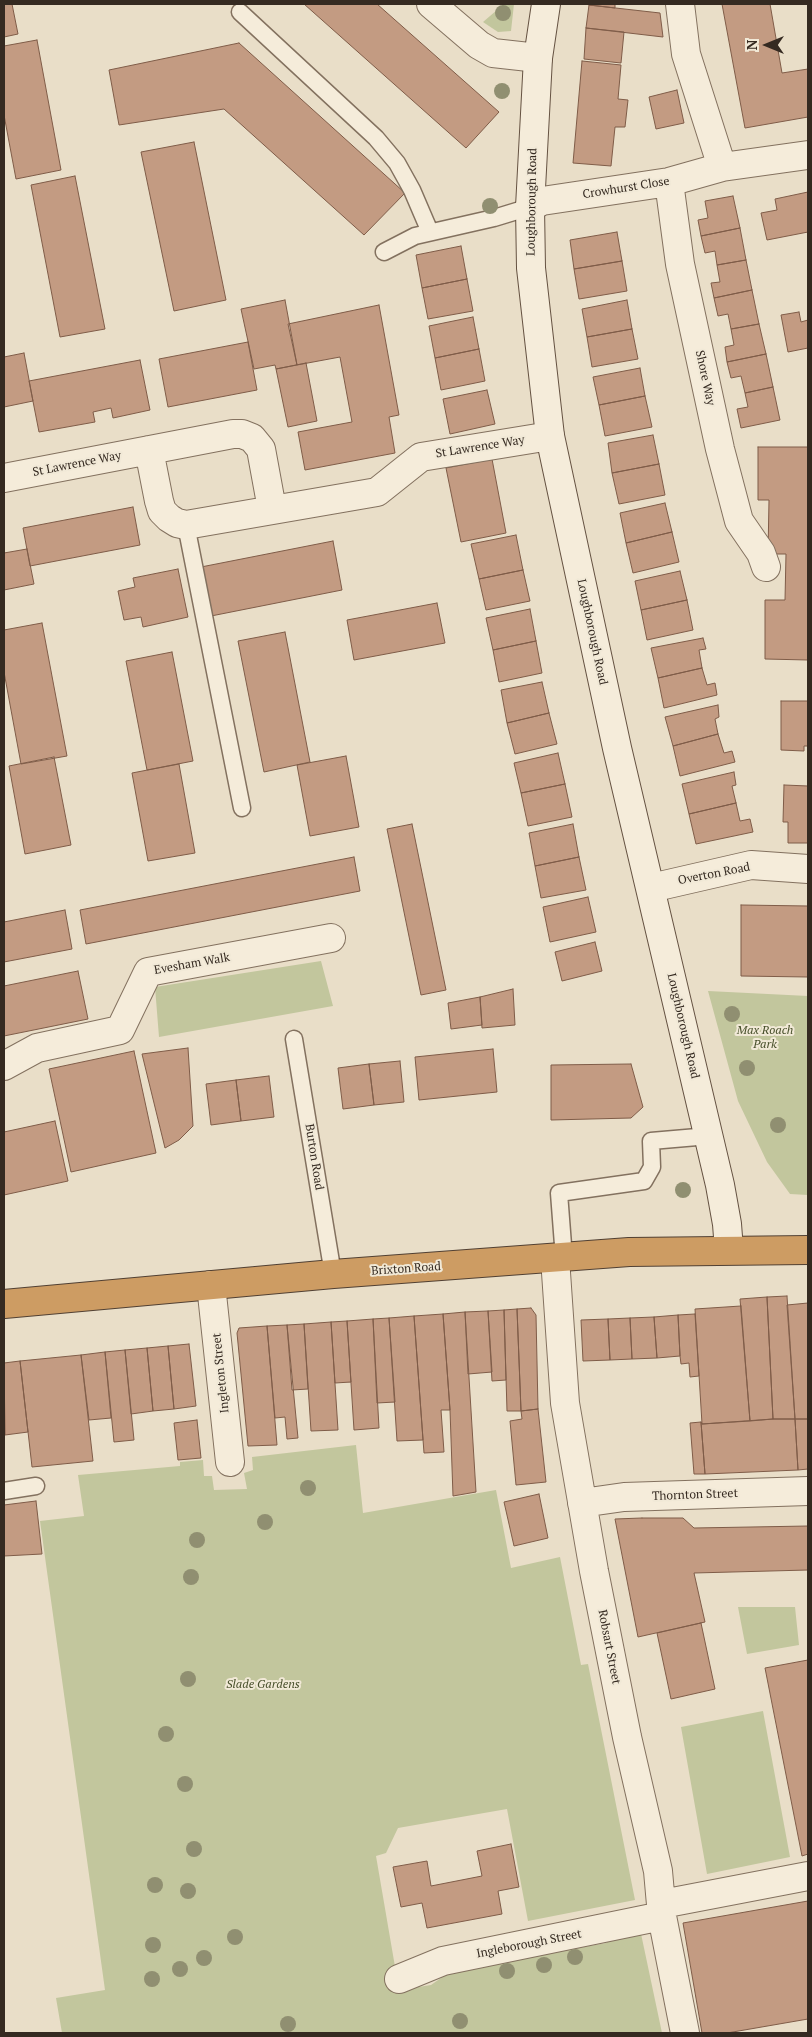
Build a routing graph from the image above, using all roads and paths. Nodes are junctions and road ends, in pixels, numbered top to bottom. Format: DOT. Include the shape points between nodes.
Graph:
graph roads {
  1 [pos="430,4"];
  2 [pos="546,4"];
  3 [pos="680,4"];
  4 [pos="240,12"];
  5 [pos="538,58"];
  6 [pos="808,155"];
  7 [pos="722,167"];
  8 [pos="668,182"];
  9 [pos="530,207"];
  10 [pos="430,232"];
  11 [pos="384,252"];
  12 [pos="550,436"];
  13 [pos="149,450"];
  14 [pos="4,478"];
  15 [pos="272,509"];
  16 [pos="186,525"];
  17 [pos="766,567"];
  18 [pos="242,808"];
  19 [pos="808,868"];
  20 [pos="651,888"];
  21 [pos="331,938"];
  22 [pos="294,1039"];
  23 [pos="4,1066"];
  24 [pos="709,1136"];
  25 [pos="729,1250"];
  26 [pos="808,1250"];
  27 [pos="559,1258"];
  28 [pos="332,1274"];
  29 [pos="211,1285"];
  30 [pos="4,1304"];
  31 [pos="230,1462"];
  32 [pos="36,1486"];
  33 [pos="4,1491"];
  34 [pos="808,1491"];
  35 [pos="582,1503"];
  36 [pos="808,1876"];
  37 [pos="662,1910"];
  38 [pos="399,1979"];
  39 [pos="685,2033"];
  1 -- 5 [label="street" via="492,53"];
  2 -- 5 [label="street, Loughborough Road"];
  3 -- 7 [label="street" via="686,54"];
  4 -- 10 [label="lane" via="376,138 412,190"];
  5 -- 9 [label="street, Loughborough Road"];
  6 -- 7 [label="street, Crowhurst Close"];
  7 -- 8 [label="street, Crowhurst Close"];
  8 -- 9 [label="street, Crowhurst Close" via="542,201"];
  8 -- 17 [label="street, Shore Way" via="680,264 720,450 739,521 761,553"];
  9 -- 10 [label="lane"];
  9 -- 12 [label="street, Loughborough Road" via="531,268"];
  10 -- 11 [label="lane"];
  12 -- 15 [label="street, St Lawrence Way" via="421,456 377,492"];
  12 -- 20 [label="street, Loughborough Road" via="616,748"];
  13 -- 14 [label="street, St Lawrence Way"];
  13 -- 15 [label="street, St Lawrence Way" via="233,434 252,438 261,449"];
  13 -- 16 [label="street" via="162,510 177,523"];
  15 -- 16 [label="street, St Lawrence Way"];
  16 -- 18 [label="lane"];
  19 -- 20 [label="street, Overton Road" via="751,865"];
  20 -- 24 [label="street, Loughborough Road"];
  21 -- 23 [label="street, Evesham Walk" via="148,972 120,1030 37,1048"];
  22 -- 28 [label="lane, Burton Road"];
  24 -- 25 [label="street, Loughborough Road" via="726,1217"];
  24 -- 27 [label="lane" via="651,1141 652,1167 644,1181 559,1193"];
  25 -- 26 [label="highway, Brixton Road"];
  25 -- 27 [label="highway, Brixton Road" via="629,1252"];
  27 -- 28 [label="highway, Brixton Road"];
  27 -- 35 [label="street, Robsart Street" via="565,1403"];
  28 -- 29 [label="highway, Brixton Road"];
  29 -- 30 [label="highway, Brixton Road"];
  29 -- 31 [label="street, Ingleton Street"];
  32 -- 33 [label="lane"];
  34 -- 35 [label="street, Thornton Street" via="624,1497"];
  35 -- 37 [label="street, Robsart Street" via="627,1737 658,1871"];
  36 -- 37 [label="street, Ingleborough Street"];
  37 -- 38 [label="street, Ingleborough Street" via="443,1961"];
  37 -- 39 [label="street, Robsart Street"];
}
